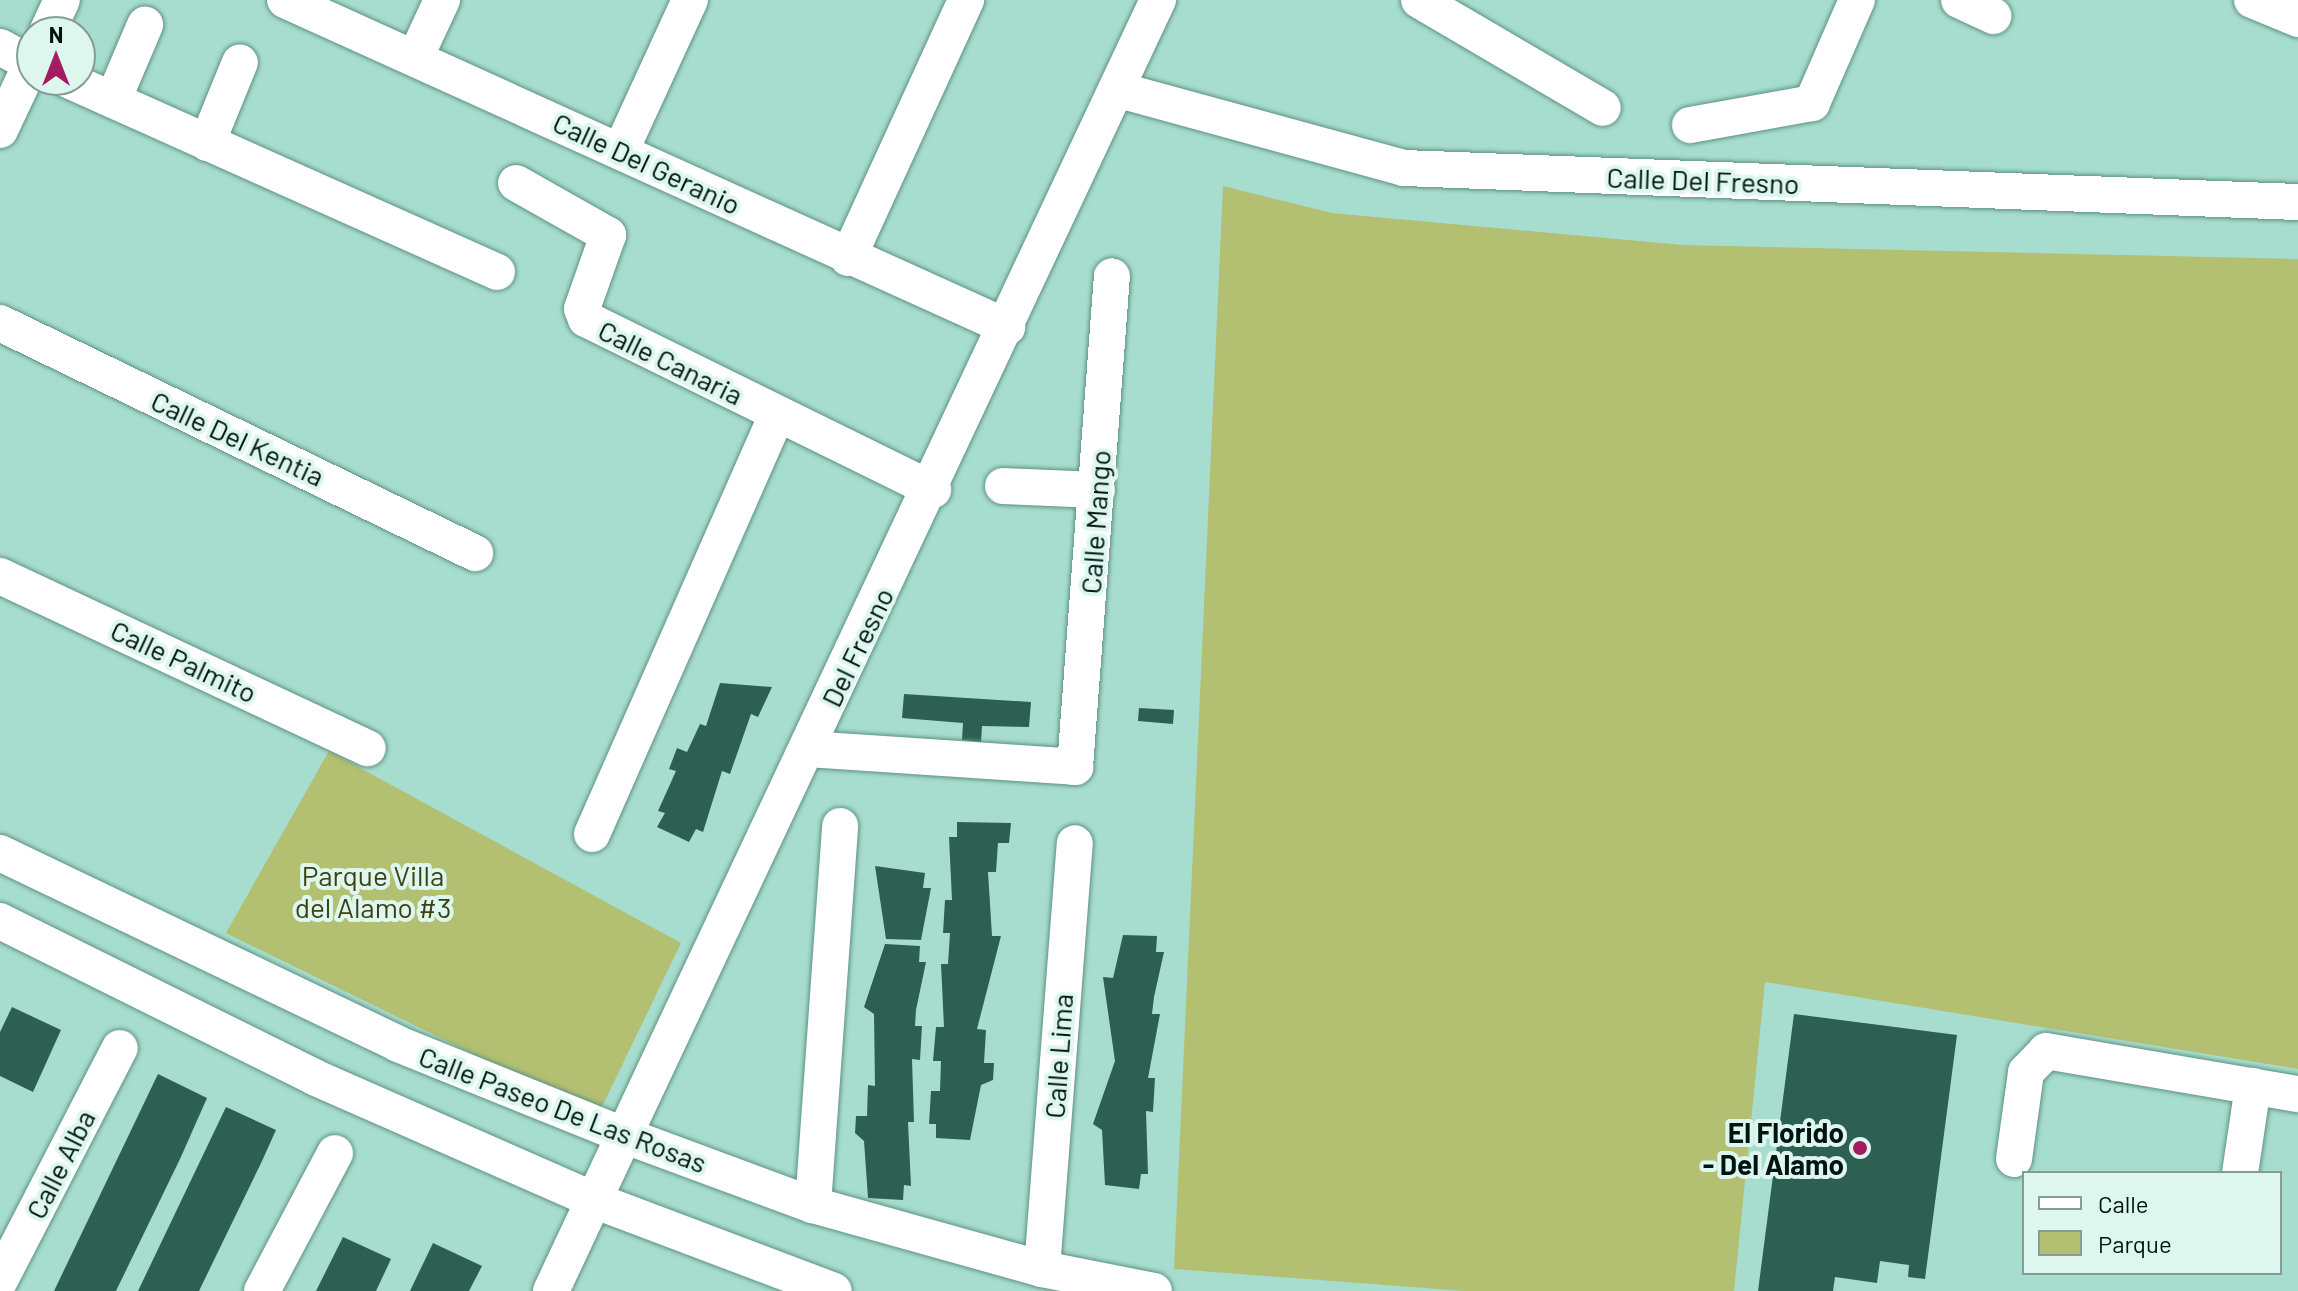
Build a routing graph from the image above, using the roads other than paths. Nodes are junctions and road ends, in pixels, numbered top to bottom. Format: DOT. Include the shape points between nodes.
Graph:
graph roads {
  1 [pos="285,0"];
  2 [pos="442,0"];
  3 [pos="690,0"];
  4 [pos="966,0"];
  5 [pos="1158,0"];
  6 [pos="1419,0"];
  7 [pos="1857,0"];
  8 [pos="1959,0"];
  9 [pos="2252,0"];
  10 [pos="1993,16"];
  11 [pos="2298,19"];
  12 [pos="145,25"];
  13 [pos="416,56"];
  14 [pos="240,62"];
  15 [pos="1119,90"];
  16 [pos="96,92"];
  17 [pos="16,96"];
  18 [pos="113,100"];
  19 [pos="1603,108"];
  20 [pos="1690,125"];
  21 [pos="0,130"];
  22 [pos="207,143"];
  23 [pos="621,150"];
  24 [pos="516,183"];
  25 [pos="2298,202"];
  26 [pos="848,258"];
  27 [pos="497,272"];
  28 [pos="1112,276"];
  29 [pos="0,323"];
  30 [pos="1007,327"];
  31 [pos="777,414"];
  32 [pos="1003,486"];
  33 [pos="933,490"];
  34 [pos="1097,490"];
  35 [pos="475,553"];
  36 [pos="0,576"];
  37 [pos="368,748"];
  38 [pos="807,749"];
  39 [pos="840,826"];
  40 [pos="592,834"];
  41 [pos="1075,843"];
  42 [pos="0,853"];
  43 [pos="0,921"];
  44 [pos="120,1048"];
  45 [pos="2253,1086"];
  46 [pos="2298,1094"];
  47 [pos="626,1136"];
  48 [pos="335,1153"];
  49 [pos="2014,1159"];
  50 [pos="2240,1171"];
  51 [pos="596,1201"];
  52 [pos="813,1205"];
  53 [pos="1042,1269"];
  54 [pos="0,1280"];
  55 [pos="829,1290"];
  56 [pos="262,1291"];
  57 [pos="551,1291"];
  58 [pos="1154,1291"];
  1 -- 13 [label="street, Calle Del Geranio"];
  2 -- 13 [label="street"];
  3 -- 23 [label="street"];
  4 -- 26 [label="street"];
  5 -- 15 [label="street, Del Fresno"];
  6 -- 19 [label="street"];
  7 -- 20 [label="street" via="1812,103"];
  8 -- 10 [label="street"];
  9 -- 11 [label="street"];
  12 -- 18 [label="street"];
  13 -- 23 [label="street, Calle Del Geranio"];
  14 -- 22 [label="street"];
  15 -- 25 [label="street, Calle Del Fresno" via="1404,168"];
  15 -- 30 [label="street, Del Fresno"];
  16 -- 18 [label="street"];
  17 -- 21 [label="street"];
  18 -- 22 [label="street"];
  22 -- 27 [label="street"];
  23 -- 26 [label="street, Calle Del Geranio"];
  24 -- 31 [label="street, Calle Canaria" via="608,235 582,309 586,319"];
  26 -- 30 [label="street, Calle Del Geranio"];
  28 -- 34 [label="street, Calle Mango"];
  29 -- 35 [label="street, Calle Del Kentia"];
  30 -- 33 [label="street, Del Fresno"];
  31 -- 33 [label="street, Calle Canaria"];
  31 -- 40 [label="street"];
  32 -- 34 [label="street"];
  33 -- 38 [label="street, Del Fresno"];
  34 -- 38 [label="street, Calle Mango" via="1075,767"];
  36 -- 37 [label="street, Calle Palmito"];
  38 -- 47 [label="street, Del Fresno"];
  39 -- 52 [label="street"];
  41 -- 53 [label="street, Calle Lima"];
  42 -- 47 [label="street, Calle Paseo De Las Rosas" via="398,1044"];
  43 -- 51 [label="street" via="316,1078"];
  44 -- 54 [label="street, Calle Alba"];
  45 -- 46 [label="street"];
  45 -- 49 [label="street" via="2040,1053 2026,1072"];
  45 -- 50 [label="street"];
  47 -- 51 [label="street, Del Fresno"];
  47 -- 52 [label="street, Calle Paseo De Las Rosas"];
  48 -- 56 [label="street"];
  51 -- 55 [label="street"];
  51 -- 57 [label="street, Del Fresno"];
  52 -- 53 [label="street, Calle Paseo De Las Rosas"];
  53 -- 58 [label="street, Calle Paseo De Las Rosas"];
}
